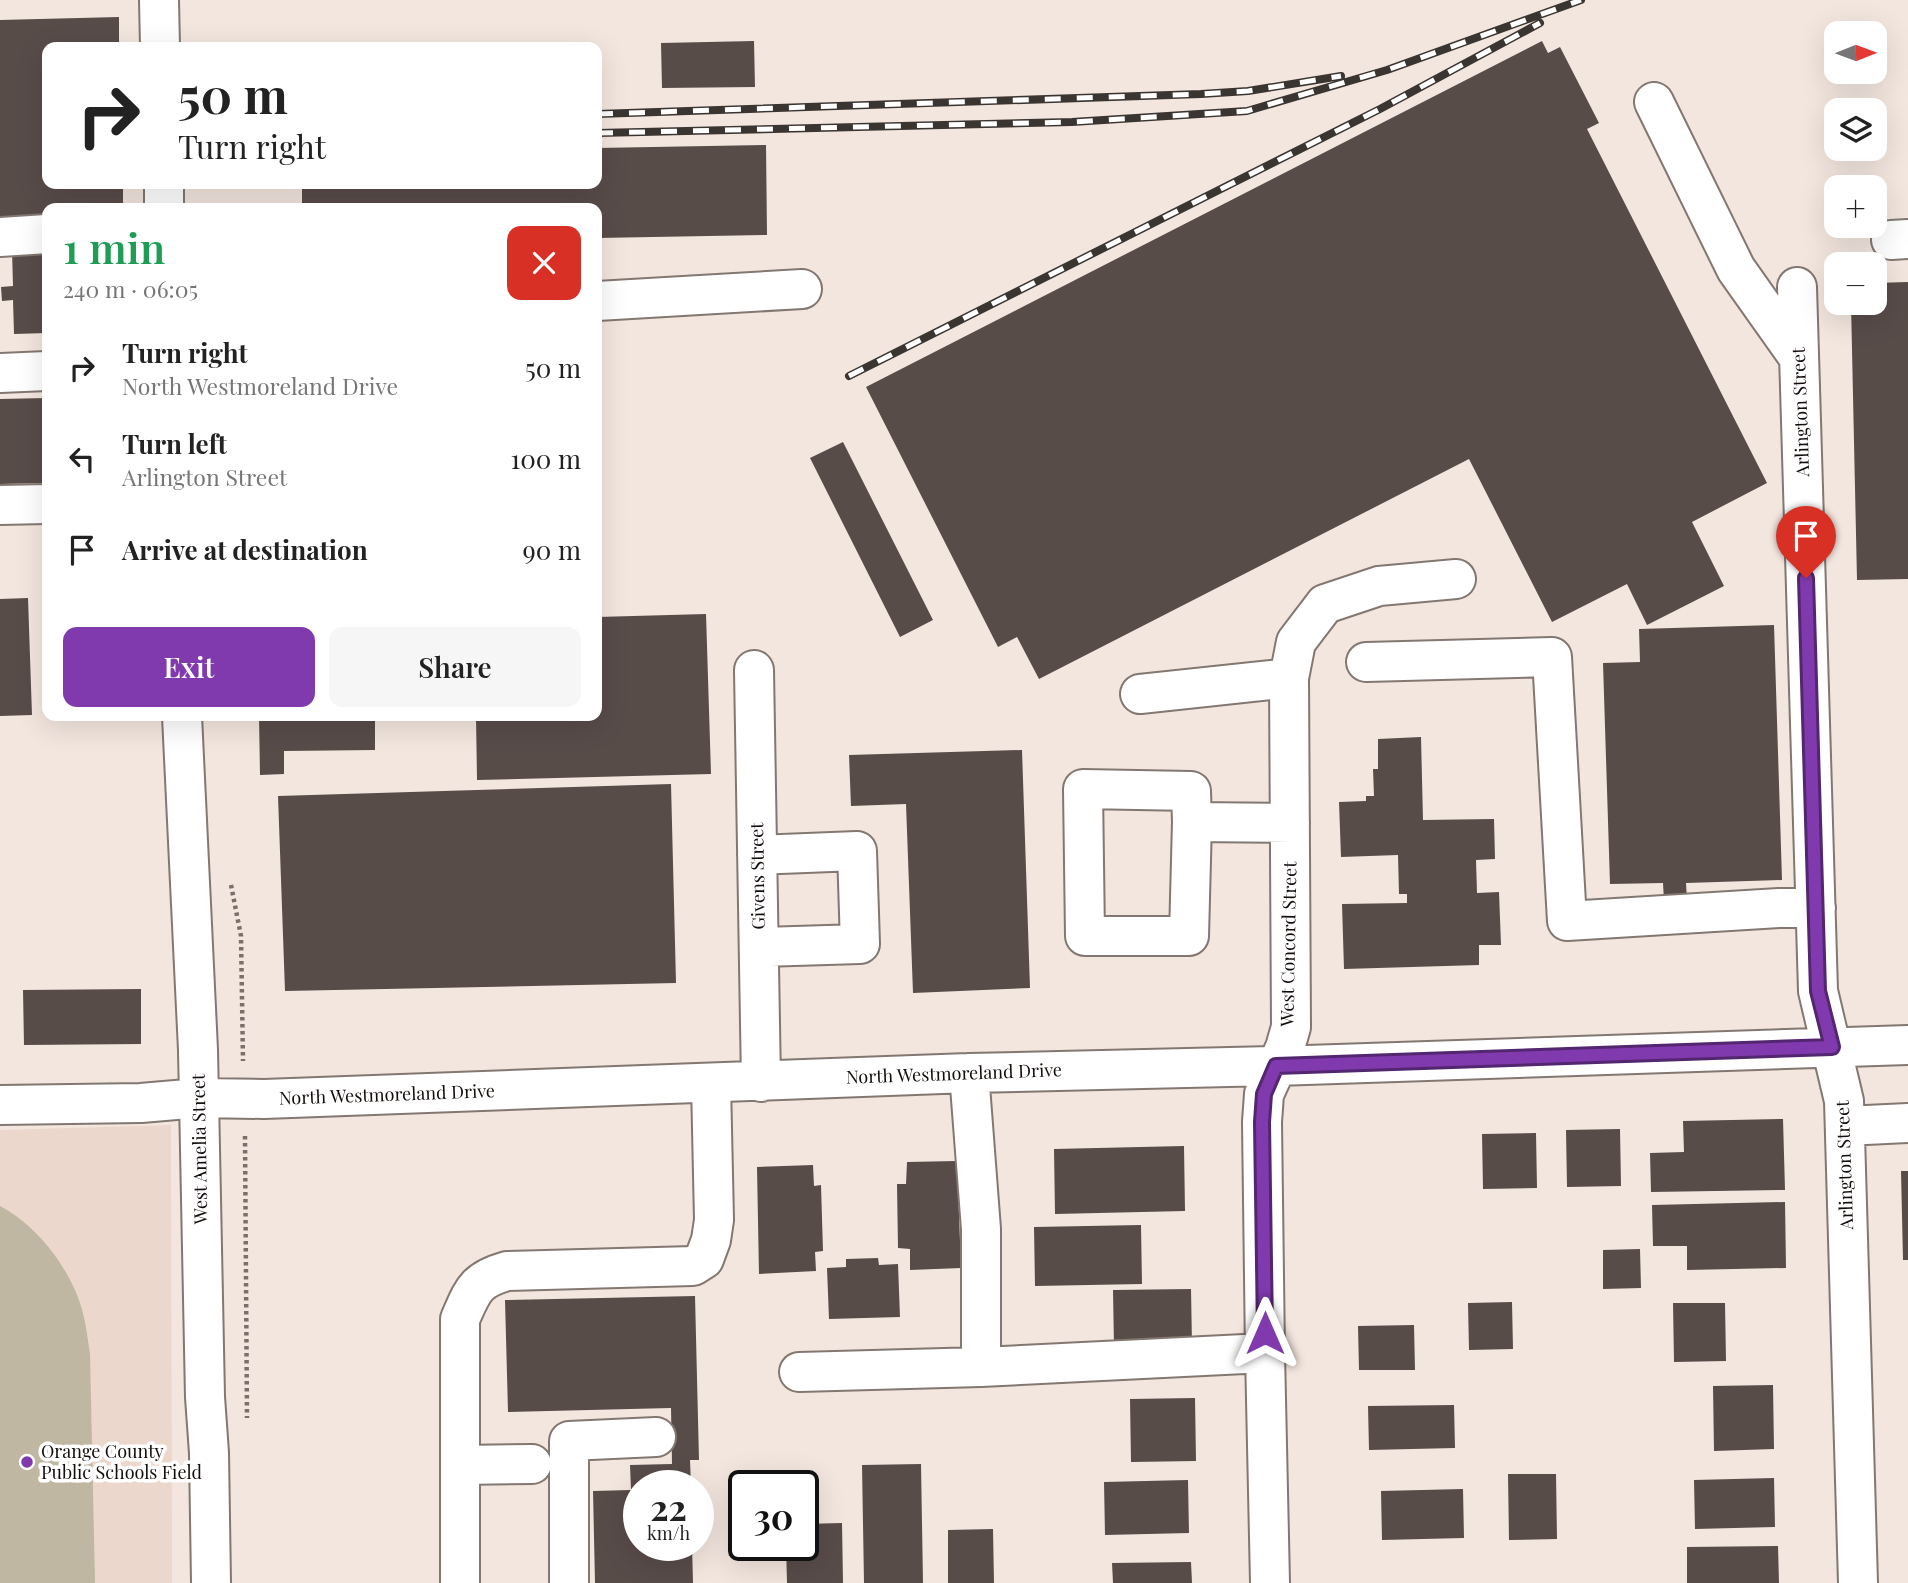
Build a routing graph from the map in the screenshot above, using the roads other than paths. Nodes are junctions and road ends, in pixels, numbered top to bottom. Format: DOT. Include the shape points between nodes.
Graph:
graph roads {
  1 [pos="159,0"];
  2 [pos="160,42"];
  3 [pos="1654,102"];
  4 [pos="42,234"];
  5 [pos="0,237"];
  6 [pos="1797,287"];
  7 [pos="802,289"];
  8 [pos="602,301"];
  9 [pos="1799,358"];
  10 [pos="42,371"];
  11 [pos="0,373"];
  12 [pos="42,504"];
  13 [pos="0,505"];
  14 [pos="1456,579"];
  15 [pos="1366,662"];
  16 [pos="754,670"];
  17 [pos="1289,678"];
  18 [pos="1140,694"];
  19 [pos="182,721"];
  20 [pos="1192,822"];
  21 [pos="1290,823"];
  22 [pos="757,855"];
  23 [pos="1816,908"];
  24 [pos="759,947"];
  25 [pos="1908,1045"];
  26 [pos="1832,1047"];
  27 [pos="1276,1066"];
  28 [pos="969,1073"];
  29 [pos="761,1082"];
  30 [pos="711,1083"];
  31 [pos="199,1098"];
  32 [pos="0,1105"];
  33 [pos="1908,1123"];
  34 [pos="1845,1126"];
  35 [pos="1265,1353"];
  36 [pos="981,1367"];
  37 [pos="799,1372"];
  38 [pos="656,1437"];
  39 [pos="532,1464"];
  40 [pos="460,1465"];
  41 [pos="211,1583"];
  42 [pos="460,1583"];
  43 [pos="569,1583"];
  44 [pos="1270,1583"];
  45 [pos="1858,1583"];
  1 -- 2 [label="street"];
  3 -- 9 [label="street" via="1737,269"];
  4 -- 5 [label="street"];
  6 -- 9 [label="street, Arlington Street"];
  7 -- 8 [label="street"];
  9 -- 23 [label="street, Arlington Street"];
  10 -- 11 [label="street"];
  12 -- 13 [label="street"];
  14 -- 17 [label="street, West Concord Street" via="1379,586 1325,604 1296,642"];
  15 -- 23 [label="street" via="1552,657 1567,921"];
  16 -- 22 [label="street, Givens Street"];
  17 -- 18 [label="street"];
  17 -- 21 [label="street, West Concord Street"];
  19 -- 31 [label="street, West Amelia Street"];
  20 -- 20 [label="street" via="1191,791 1083,789 1085,936 1189,936"];
  20 -- 21 [label="street"];
  21 -- 27 [label="street, West Concord Street" via="1291,1027"];
  22 -- 24 [label="street, Givens Street"];
  22 -- 24 [label="street" via="857,851 860,944"];
  23 -- 26 [label="street, Arlington Street" via="1818,991"];
  24 -- 29 [label="street, Givens Street"];
  25 -- 26 [label="street, North Westmoreland Drive"];
  26 -- 27 [label="street, North Westmoreland Drive"];
  26 -- 34 [label="street, Arlington Street"];
  27 -- 28 [label="street, North Westmoreland Drive"];
  27 -- 35 [label="street, West Concord Street" via="1264,1094 1262,1122"];
  28 -- 29 [label="street, North Westmoreland Drive"];
  28 -- 36 [label="street" via="981,1229"];
  29 -- 30 [label="street, North Westmoreland Drive"];
  30 -- 31 [label="street, North Westmoreland Drive"];
  30 -- 40 [label="street" via="714,1220 704,1259 693,1266 508,1271 489,1276 473,1291 460,1319"];
  31 -- 32 [label="street, North Westmoreland Drive"];
  31 -- 41 [label="street, West Amelia Street"];
  33 -- 34 [label="street"];
  34 -- 45 [label="street, Arlington Street"];
  35 -- 36 [label="street"];
  35 -- 44 [label="street, West Concord Street"];
  36 -- 37 [label="street"];
  38 -- 43 [label="street" via="569,1441"];
  39 -- 40 [label="street"];
  40 -- 42 [label="street"];
}
